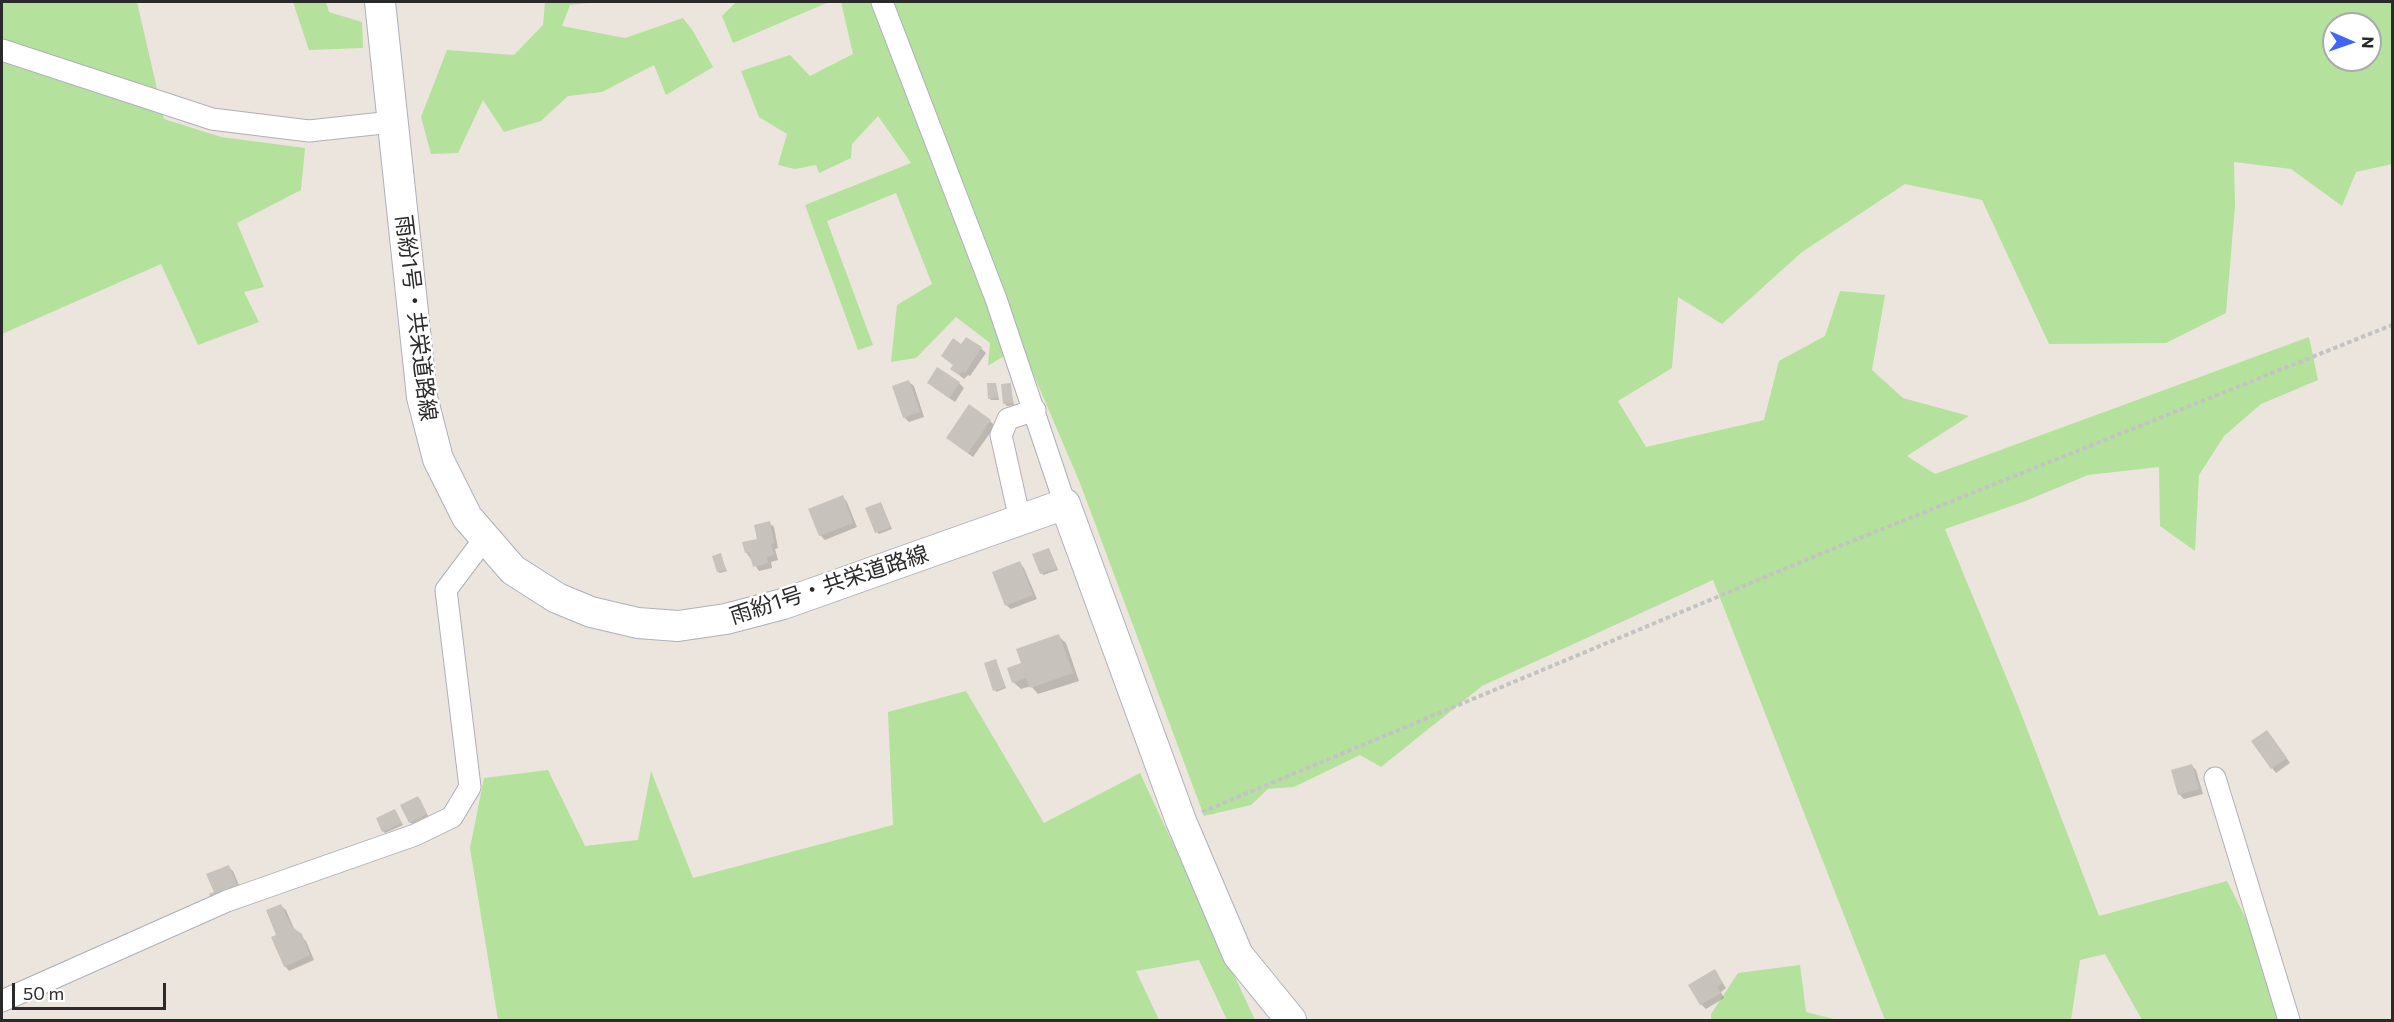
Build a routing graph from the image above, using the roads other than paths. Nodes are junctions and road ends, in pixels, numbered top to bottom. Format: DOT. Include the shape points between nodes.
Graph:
graph roads {
  1 [pos="380,2"];
  2 [pos="882,2"];
  3 [pos="2,50"];
  4 [pos="392,122"];
  5 [pos="1035,410"];
  6 [pos="1065,504"];
  7 [pos="1020,520"];
  8 [pos="485,538"];
  9 [pos="2215,778"];
  10 [pos="2,1000"];
  11 [pos="1291,1020"];
  12 [pos="2289,1020"];
  1 -- 4 [label="street, 雨紛1号・共栄道路線"];
  2 -- 5 [label="street"];
  3 -- 4 [label="street" via="213,119 309,131"];
  4 -- 8 [label="street, 雨紛1号・共栄道路線" via="422,397 438,459 467,517"];
  5 -- 6 [label="street"];
  5 -- 7 [label="street" via="1008,419 1001,435"];
  6 -- 7 [label="street, 雨紛1号・共栄道路線"];
  6 -- 11 [label="street" via="1181,821 1238,955"];
  7 -- 8 [label="street, 雨紛1号・共栄道路線" via="783,604 678,626 638,623 591,612 557,598 513,570"];
  8 -- 10 [label="street" via="446,590 470,787 452,817 415,835 227,901"];
  9 -- 12 [label="street"];
}
